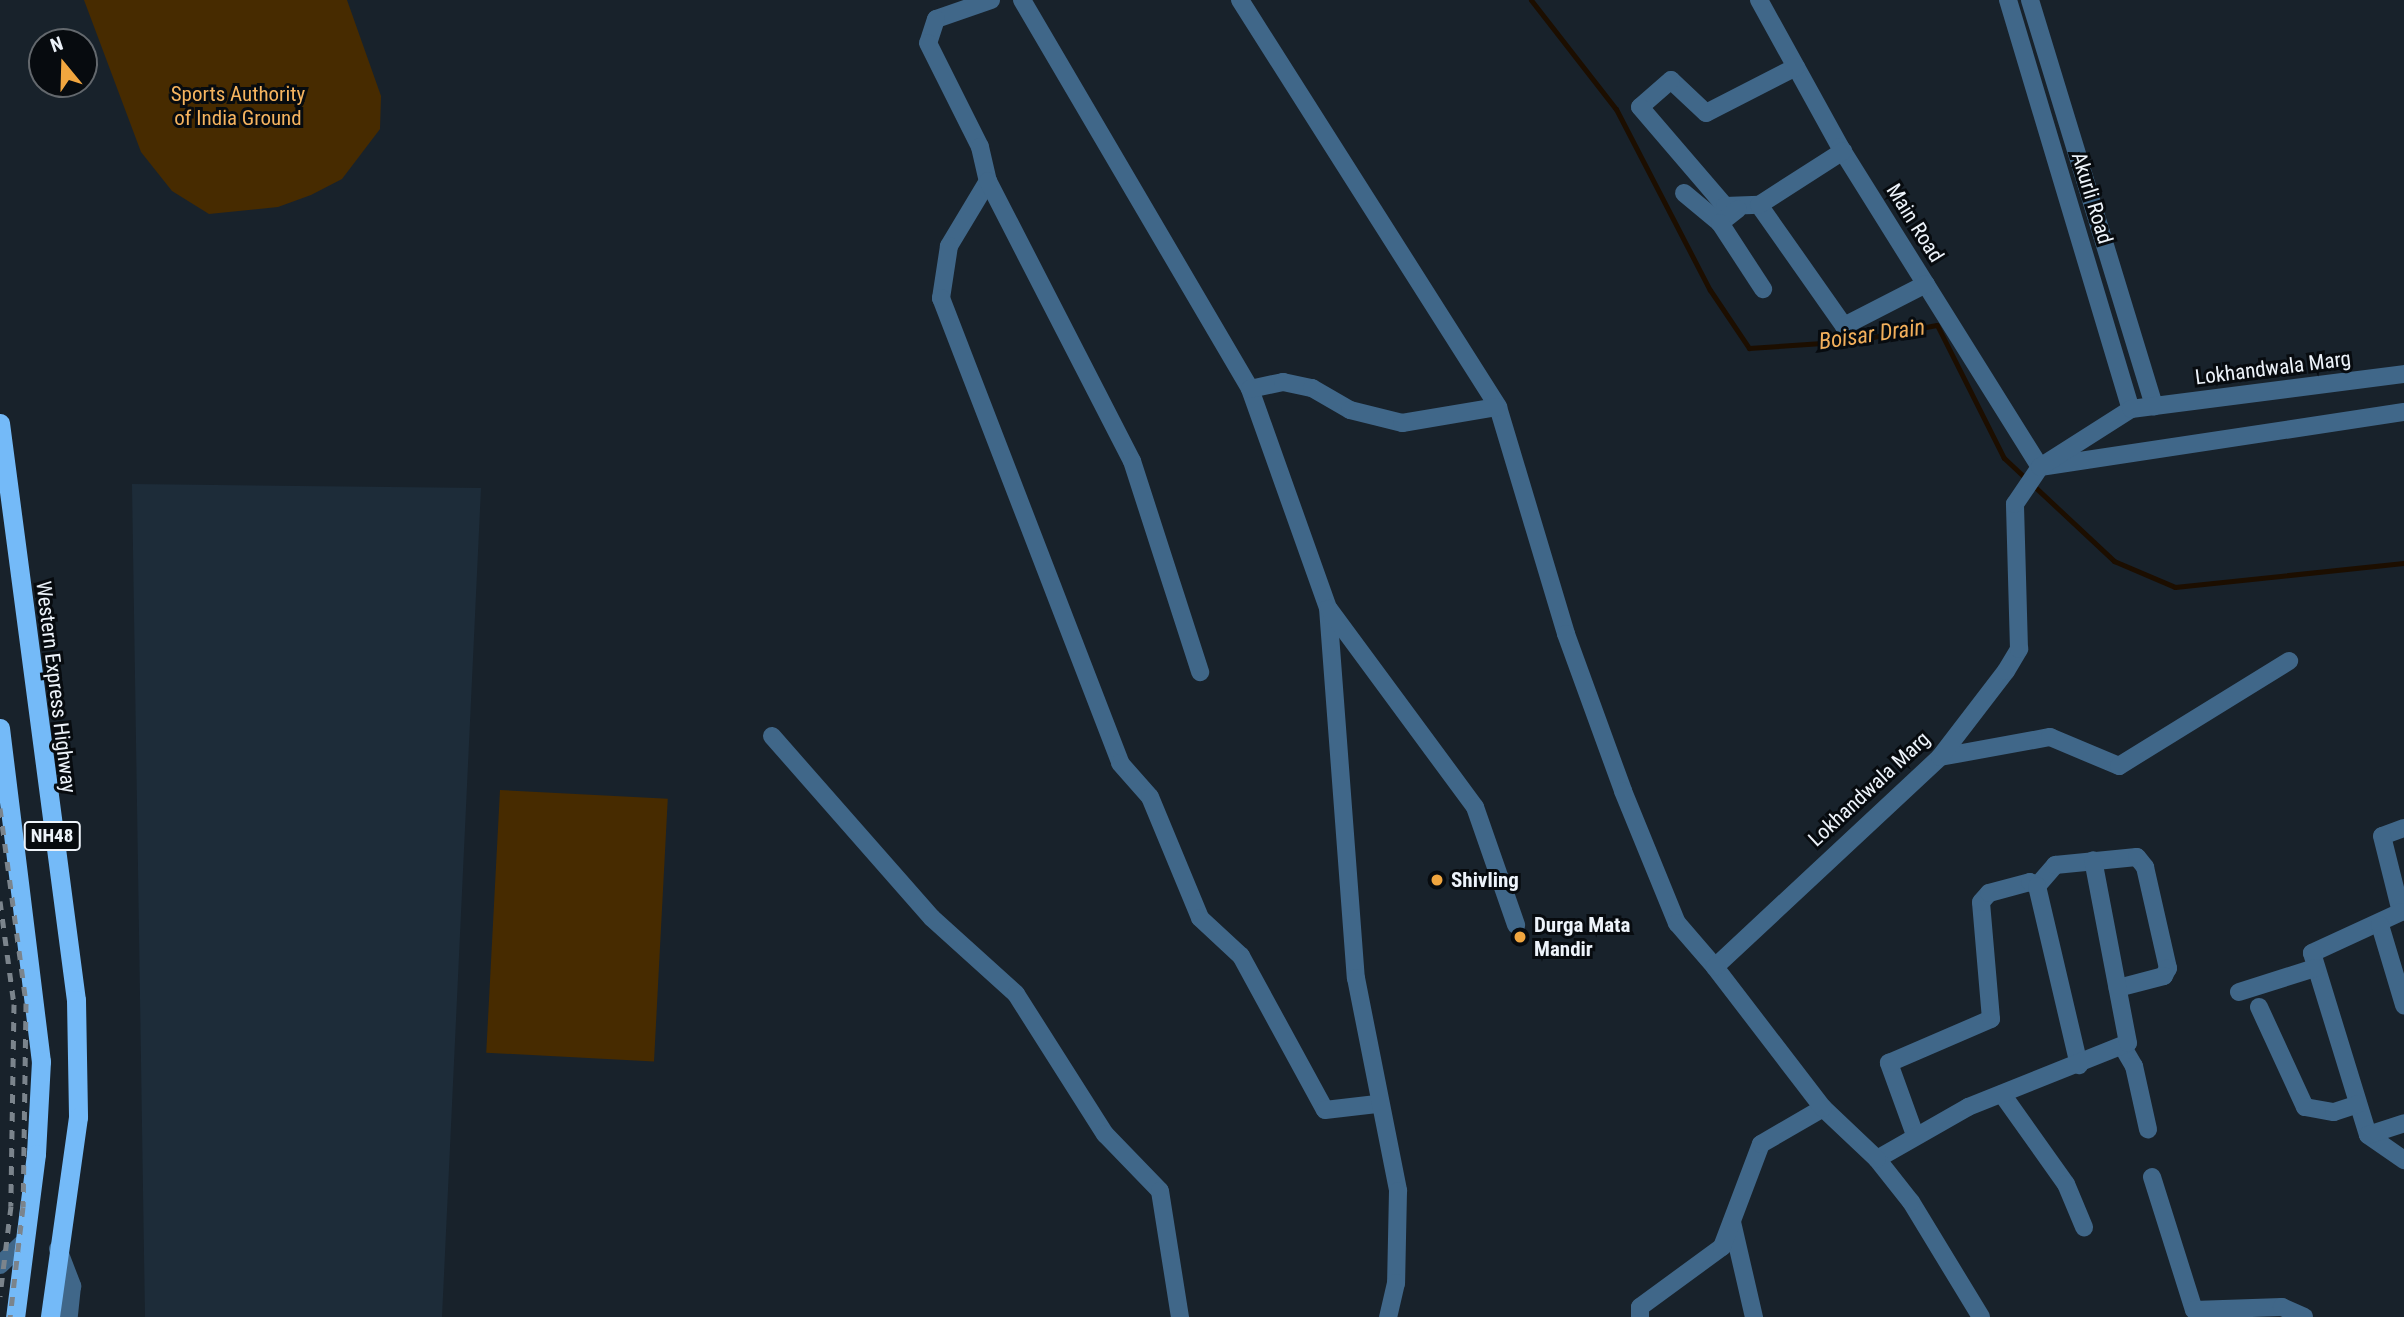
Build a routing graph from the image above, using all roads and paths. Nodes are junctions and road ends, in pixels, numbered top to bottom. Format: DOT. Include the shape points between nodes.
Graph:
graph roads {
  1 [pos="991,0"];
  2 [pos="1022,0"];
  3 [pos="1240,0"];
  4 [pos="1759,0"];
  5 [pos="2008,0"];
  6 [pos="2030,0"];
  7 [pos="1796,67"];
  8 [pos="1843,151"];
  9 [pos="988,181"];
  10 [pos="1684,194"];
  11 [pos="1759,205"];
  12 [pos="1738,209"];
  13 [pos="1720,223"];
  14 [pos="1926,284"];
  15 [pos="1763,289"];
  16 [pos="2404,374"];
  17 [pos="1250,389"];
  18 [pos="2154,406"];
  19 [pos="1498,407"];
  20 [pos="2131,409"];
  21 [pos="2404,412"];
  22 [pos="0,423"];
  23 [pos="2039,469"];
  24 [pos="1328,608"];
  25 [pos="2289,661"];
  26 [pos="1200,672"];
  27 [pos="0,728"];
  28 [pos="772,736"];
  29 [pos="1940,757"];
  30 [pos="2404,828"];
  31 [pos="2093,860"];
  32 [pos="2037,886"];
  33 [pos="2396,923"];
  34 [pos="1516,925"];
  35 [pos="1714,967"];
  36 [pos="2315,968"];
  37 [pos="2118,988"];
  38 [pos="2239,992"];
  39 [pos="2404,1005"];
  40 [pos="2259,1007"];
  41 [pos="2124,1049"];
  42 [pos="2079,1065"];
  43 [pos="2002,1094"];
  44 [pos="1377,1104"];
  45 [pos="2358,1104"];
  46 [pos="1823,1108"];
  47 [pos="2404,1123"];
  48 [pos="2148,1129"];
  49 [pos="1915,1135"];
  50 [pos="2368,1135"];
  51 [pos="2403,1158"];
  52 [pos="1877,1159"];
  53 [pos="2152,1177"];
  54 [pos="1732,1222"];
  55 [pos="2084,1227"];
  56 [pos="22,1244"];
  57 [pos="58,1249"];
  58 [pos="0,1264"];
  59 [pos="15,1317"];
  60 [pos="50,1317"];
  61 [pos="69,1317"];
  62 [pos="1180,1317"];
  63 [pos="1388,1317"];
  64 [pos="1640,1317"];
  65 [pos="1754,1317"];
  66 [pos="1981,1317"];
  67 [pos="2304,1317"];
  1 -- 9 [label="street" via="936,19 928,43 981,147"];
  2 -- 17 [label="street"];
  3 -- 19 [label="street"];
  4 -- 7 [label="street, Main Road"];
  5 -- 20 [label="street, Akurli Road"];
  6 -- 18 [label="street, Akurli Road"];
  7 -- 8 [label="street, Main Road"];
  7 -- 12 [label="street" via="1706,113 1671,79 1640,107 1725,206"];
  8 -- 11 [label="street"];
  8 -- 14 [label="street, Main Road"];
  9 -- 26 [label="street" via="1132,461"];
  9 -- 44 [label="street" via="949,246 941,298 1119,763 1150,797 1200,918 1241,956 1325,1110"];
  10 -- 13 [label="street"];
  11 -- 12 [label="street"];
  11 -- 14 [label="street" via="1843,326"];
  12 -- 13 [label="street"];
  13 -- 15 [label="street"];
  14 -- 23 [label="street, Main Road"];
  16 -- 18 [label="street, Lokhandwala Marg"];
  17 -- 19 [label="street" via="1283,382 1312,388 1350,410 1402,423"];
  17 -- 24 [label="street"];
  18 -- 20 [label="street, Lokhandwala Marg"];
  19 -- 35 [label="street" via="1566,634 1623,791 1678,923"];
  20 -- 23 [label="street, Lokhandwala Marg"];
  21 -- 23 [label="street"];
  22 -- 57 [label="highway, Western Express Highway / NH48" via="76,1000 78,1117"];
  23 -- 29 [label="street, Lokhandwala Marg" via="2023,489 2012,522 2019,649"];
  24 -- 34 [label="street" via="1475,807"];
  24 -- 44 [label="street" via="1356,978"];
  25 -- 29 [label="street" via="2119,766 2050,737"];
  27 -- 56 [label="highway, NH48" via="41,1061 37,1154"];
  28 -- 62 [label="street" via="932,918 1016,994 1105,1133 1160,1191"];
  29 -- 35 [label="street, Lokhandwala Marg"];
  30 -- 33 [label="street" via="2382,836 2402,904"];
  31 -- 32 [label="street" via="2055,865"];
  31 -- 37 [label="street"];
  31 -- 37 [label="street" via="2137,857 2145,867 2168,968 2164,976"];
  32 -- 42 [label="street"];
  32 -- 49 [label="street" via="2030,882 1989,893 1982,902 1991,1020 1889,1063"];
  33 -- 36 [label="street" via="2321,944 2312,953"];
  33 -- 39 [label="street"];
  35 -- 46 [label="street"];
  36 -- 38 [label="street"];
  36 -- 45 [label="street"];
  37 -- 41 [label="street" via="2128,1037"];
  40 -- 45 [label="street" via="2305,1107 2334,1112"];
  41 -- 42 [label="street"];
  41 -- 48 [label="street" via="2134,1066"];
  42 -- 43 [label="street"];
  43 -- 49 [label="street"];
  43 -- 55 [label="street" via="2066,1184"];
  44 -- 63 [label="street" via="1398,1191 1396,1283"];
  45 -- 50 [label="street"];
  46 -- 52 [label="street"];
  46 -- 54 [label="street" via="1760,1144"];
  47 -- 50 [label="street"];
  49 -- 52 [label="street"];
  50 -- 51 [label="street"];
  52 -- 66 [label="street"];
  53 -- 67 [label="street" via="2194,1310 2282,1307"];
  54 -- 64 [label="street" via="1722,1247 1640,1307"];
  54 -- 65 [label="street"];
  56 -- 58 [label="street"];
  56 -- 59 [label="highway, NH48"];
  57 -- 60 [label="highway, NH48"];
  57 -- 61 [label="street" via="72,1286"];
}
